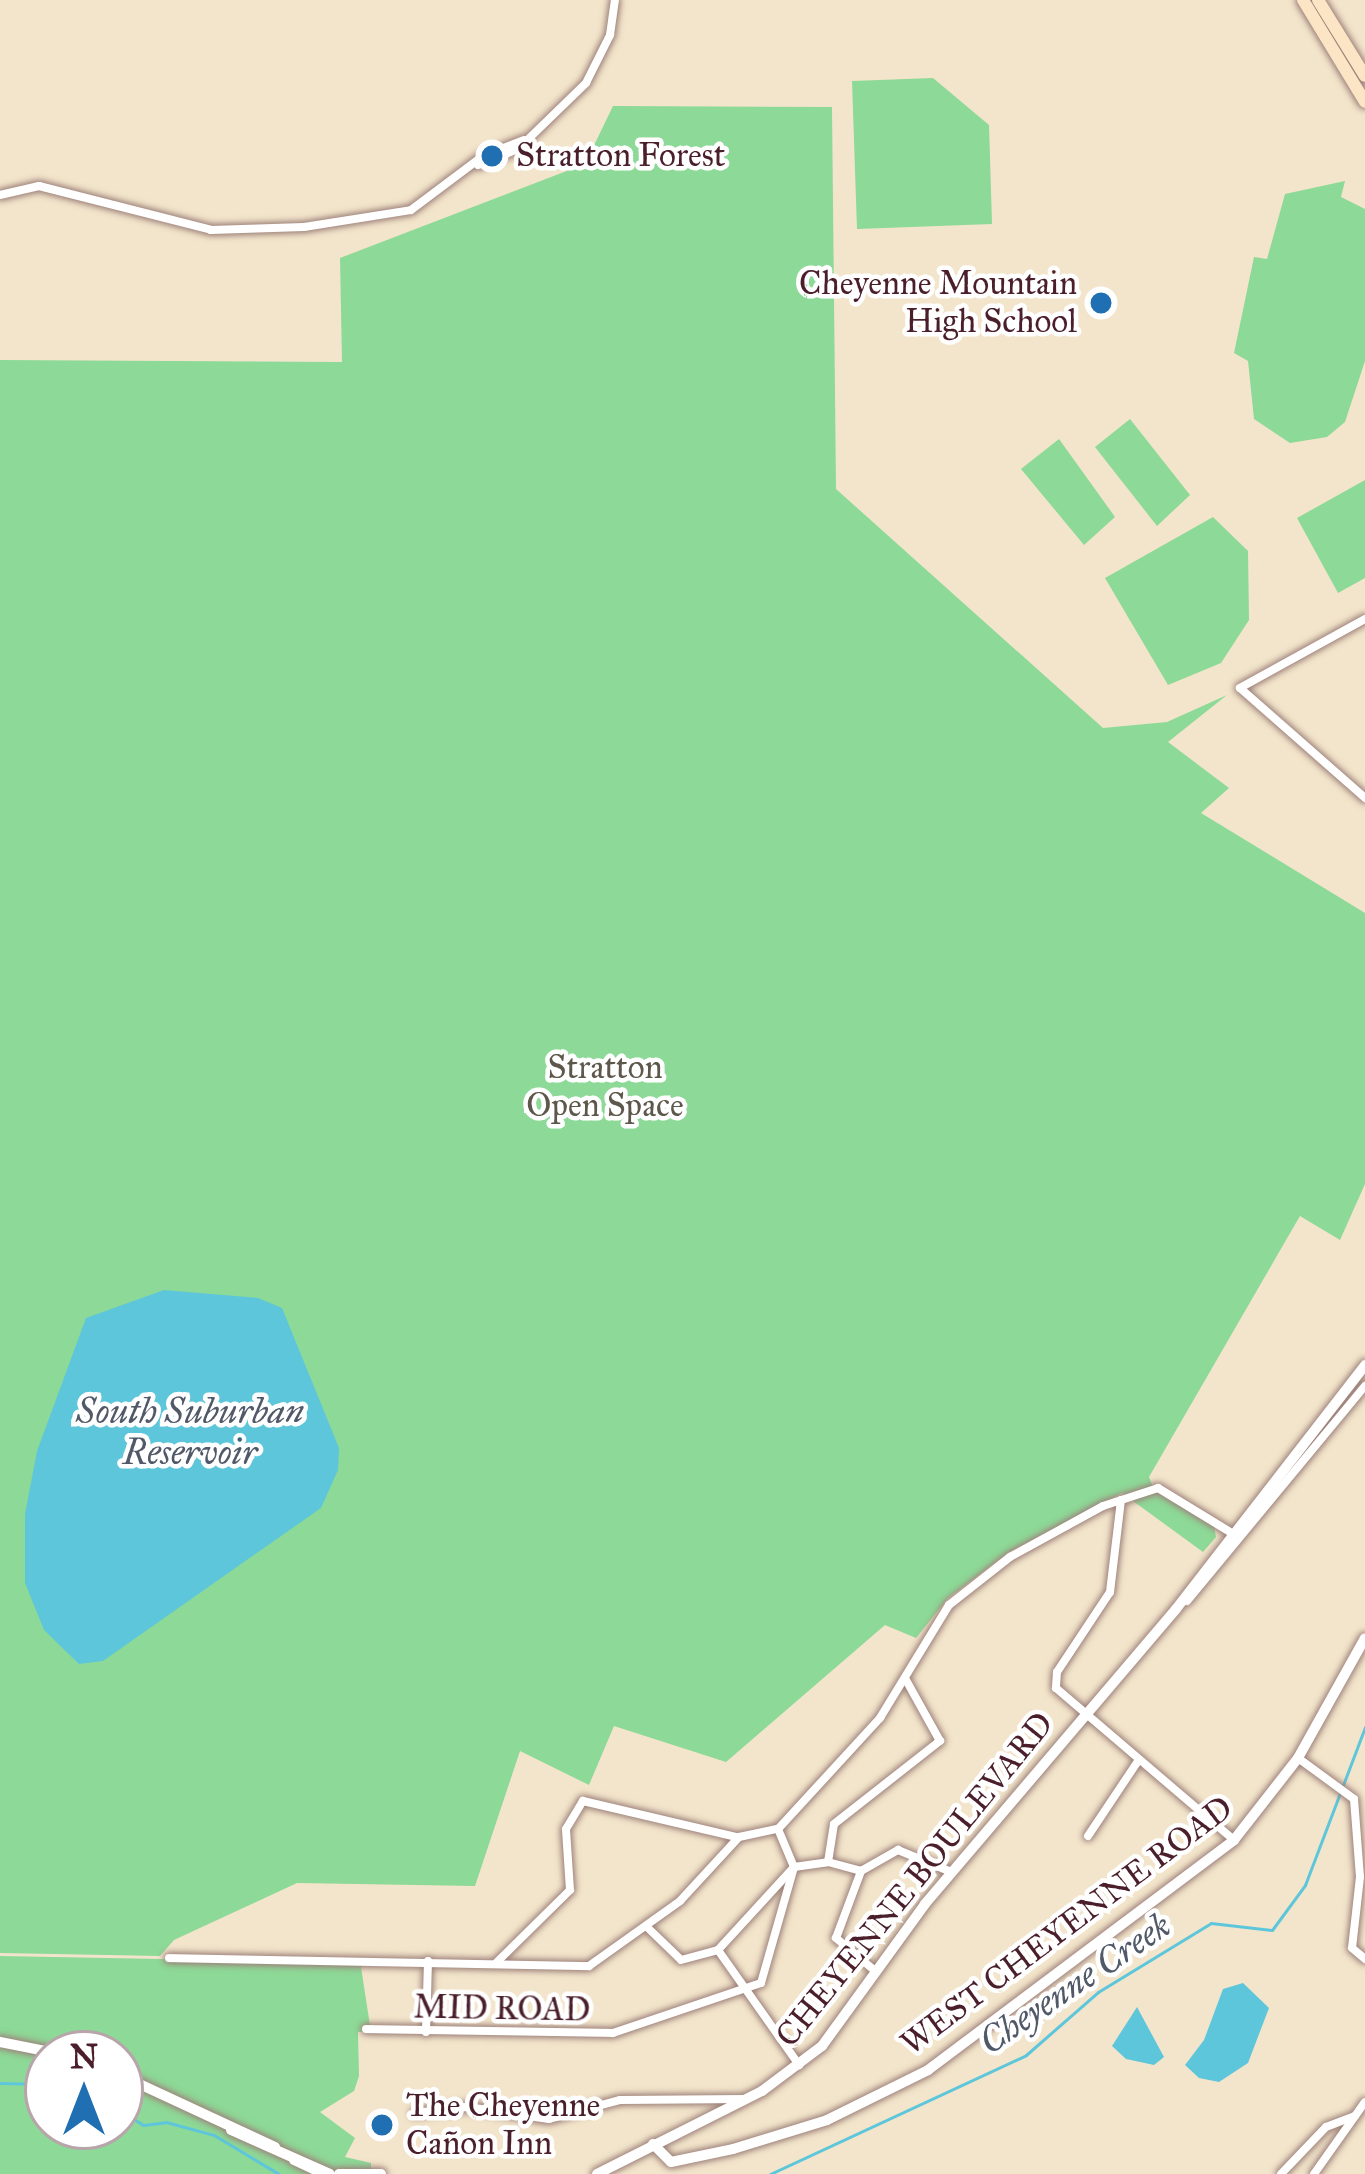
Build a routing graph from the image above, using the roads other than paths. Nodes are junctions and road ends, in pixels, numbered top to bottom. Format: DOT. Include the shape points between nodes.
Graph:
graph roads {
  1 [pos="614,0"];
  2 [pos="1304,0"];
  3 [pos="1318,0"];
  4 [pos="1365,76"];
  5 [pos="1365,102"];
  6 [pos="0,194"];
  7 [pos="1365,619"];
  8 [pos="1365,798"];
  9 [pos="1365,1365"];
  10 [pos="1365,1386"];
  11 [pos="1120,1500"];
  12 [pos="1230,1532"];
  13 [pos="1176,1609"];
  14 [pos="1365,1638"];
  15 [pos="907,1680"];
  16 [pos="1085,1714"];
  17 [pos="1298,1758"];
  18 [pos="1138,1761"];
  19 [pos="778,1829"];
  20 [pos="1088,1836"];
  21 [pos="739,1837"];
  22 [pos="1234,1840"];
  23 [pos="828,1862"];
  24 [pos="794,1867"];
  25 [pos="861,1871"];
  26 [pos="951,1872"];
  27 [pos="647,1927"];
  28 [pos="718,1950"];
  29 [pos="169,1958"];
  30 [pos="1365,1959"];
  31 [pos="428,1961"];
  32 [pos="496,1963"];
  33 [pos="874,1970"];
  34 [pos="742,1990"];
  35 [pos="366,2029"];
  36 [pos="426,2032"];
  37 [pos="800,2066"];
  38 [pos="144,2086"];
  39 [pos="746,2099"];
  40 [pos="1365,2102"];
  41 [pos="415,2113"];
  42 [pos="1355,2116"];
  43 [pos="653,2144"];
  44 [pos="331,2174"];
  45 [pos="380,2174"];
  46 [pos="597,2174"];
  47 [pos="1281,2174"];
  48 [pos="1314,2174"];
  1 -- 6 [label="street" via="597,67 556,116 411,210 304,227 211,230 39,186"];
  2 -- 5 [label="main road"];
  3 -- 4 [label="main road"];
  7 -- 8 [label="street" via="1240,688"];
  9 -- 12 [label="street, CHEYENNE BOULEVARD"];
  10 -- 13 [label="street, CHEYENNE BOULEVARD"];
  11 -- 12 [label="street" via="1166,1489"];
  11 -- 15 [label="street" via="1010,1557 960,1594 926,1636"];
  11 -- 16 [label="street" via="1110,1592 1055,1680 1060,1695"];
  12 -- 13 [label="street, CHEYENNE BOULEVARD"];
  13 -- 16 [label="street, CHEYENNE BOULEVARD"];
  14 -- 17 [label="street, WEST CHEYENNE ROAD"];
  15 -- 19 [label="street"];
  15 -- 23 [label="street" via="940,1741 834,1824"];
  16 -- 18 [label="street"];
  16 -- 26 [label="street, CHEYENNE BOULEVARD"];
  17 -- 22 [label="street, WEST CHEYENNE ROAD"];
  17 -- 30 [label="street" via="1343,1788 1357,1808 1352,1948"];
  18 -- 20 [label="street"];
  18 -- 22 [label="street"];
  19 -- 21 [label="street"];
  19 -- 24 [label="street"];
  21 -- 27 [label="street"];
  21 -- 32 [label="street" via="590,1798 566,1829 566,1898"];
  22 -- 43 [label="street, WEST CHEYENNE ROAD" via="899,2086 733,2149 671,2162"];
  23 -- 24 [label="street"];
  23 -- 25 [label="street"];
  24 -- 28 [label="street"];
  24 -- 34 [label="street" via="764,1975"];
  25 -- 26 [label="street" via="898,1850"];
  25 -- 33 [label="street" via="836,1938"];
  26 -- 33 [label="street, CHEYENNE BOULEVARD"];
  27 -- 28 [label="street" via="682,1960"];
  27 -- 32 [label="street" via="580,1968"];
  28 -- 34 [label="street"];
  29 -- 31 [label="street"];
  31 -- 32 [label="street"];
  31 -- 36 [label="street"];
  33 -- 37 [label="street, CHEYENNE BOULEVARD"];
  34 -- 36 [label="street, MID ROAD" via="600,2036"];
  34 -- 37 [label="street"];
  35 -- 36 [label="street, MID ROAD"];
  37 -- 39 [label="street, CHEYENNE BOULEVARD"];
  38 -- 44 [label="street"];
  39 -- 41 [label="street" via="620,2100 549,2119 467,2107"];
  39 -- 43 [label="street, CHEYENNE BOULEVARD"];
  40 -- 42 [label="street"];
  42 -- 47 [label="street" via="1326,2127"];
  42 -- 48 [label="street"];
  43 -- 46 [label="street, CHEYENNE BOULEVARD"];
  44 -- 45 [label="street"];
}
